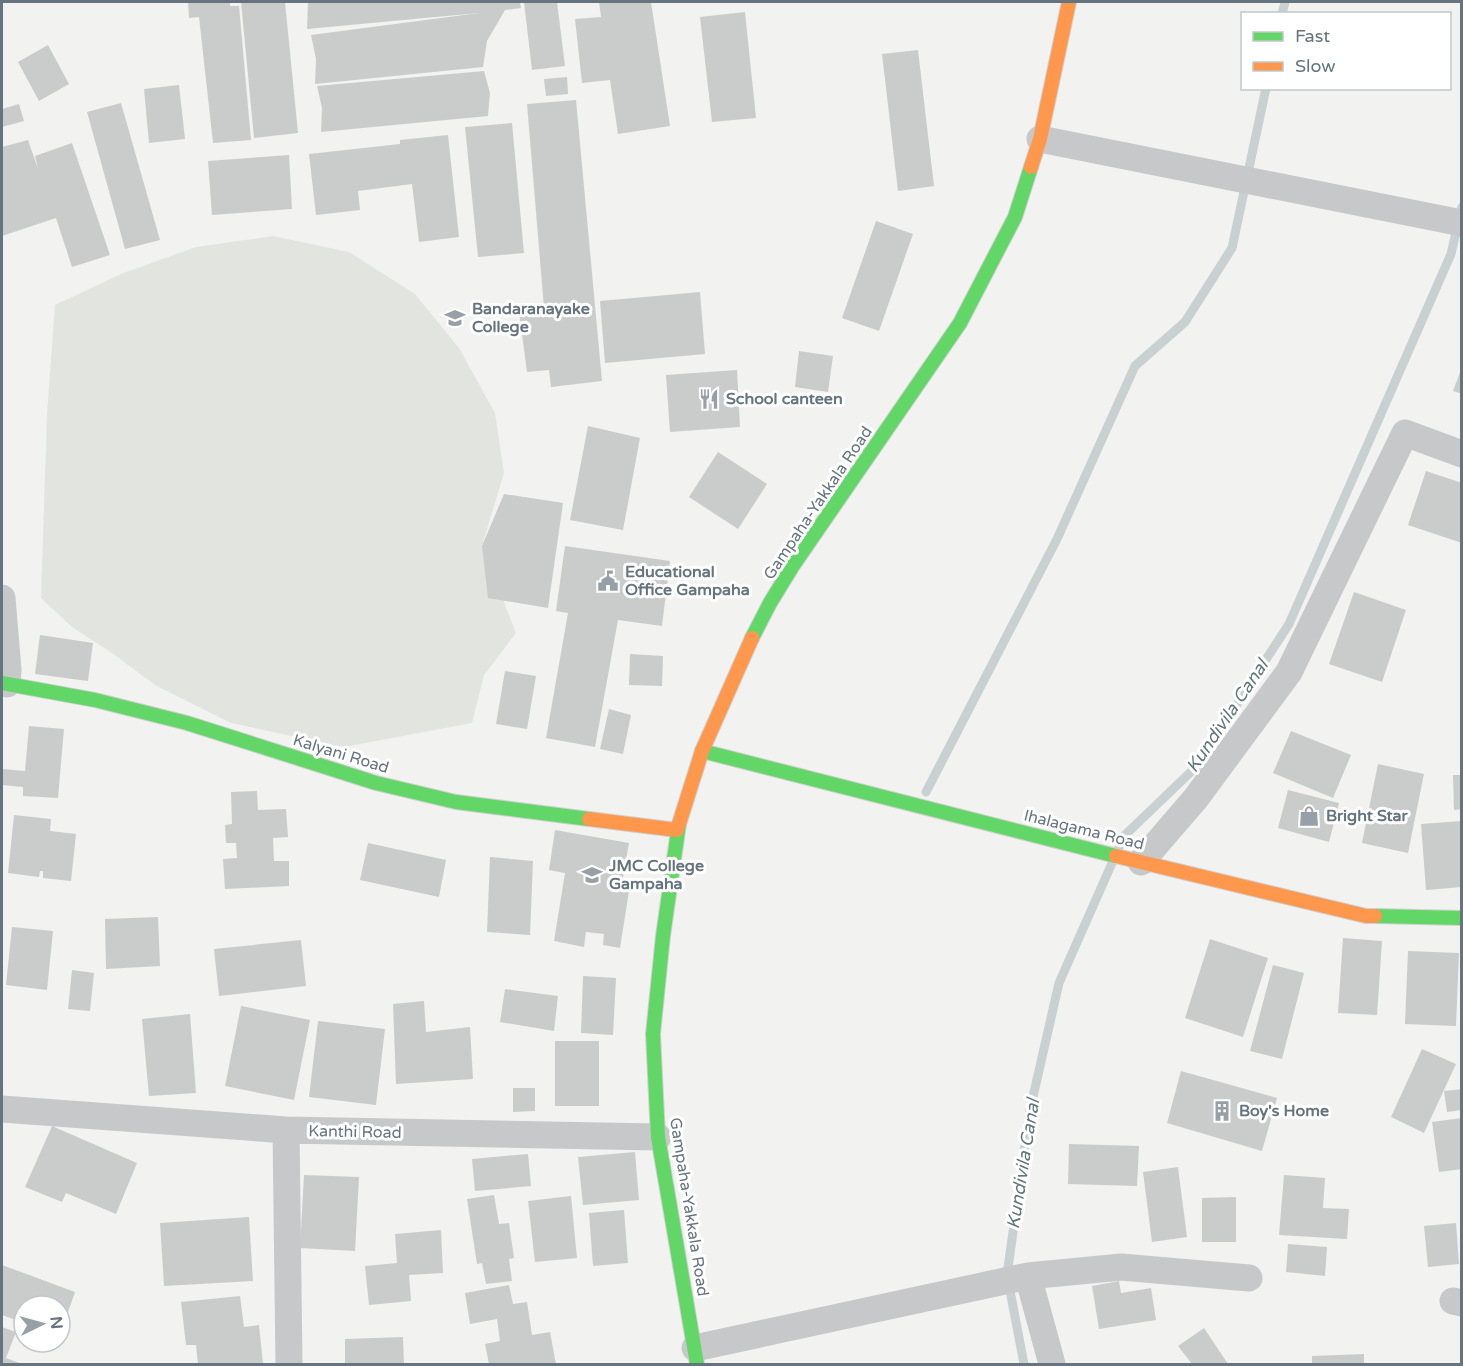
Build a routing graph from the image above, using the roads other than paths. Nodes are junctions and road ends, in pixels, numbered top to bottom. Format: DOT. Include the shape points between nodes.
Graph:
graph roads {
  1 [pos="1069,2"];
  2 [pos="1040,139"];
  3 [pos="1461,224"];
  4 [pos="1461,454"];
  5 [pos="2,598"];
  6 [pos="4,684"];
  7 [pos="702,751"];
  8 [pos="677,830"];
  9 [pos="1141,862"];
  10 [pos="1461,918"];
  11 [pos="9,1110"];
  12 [pos="286,1130"];
  13 [pos="658,1137"];
  14 [pos="1028,1276"];
  15 [pos="1249,1278"];
  16 [pos="696,1356"];
  17 [pos="289,1365"];
  18 [pos="1052,1365"];
  1 -- 2 [label="main road, Gampaha-Yakkala Road"];
  2 -- 3 [label="street"];
  2 -- 7 [label="main road, Gampaha-Yakkala Road" via="1015,218 960,323 770,603"];
  4 -- 9 [label="street" via="1405,433 1289,672 1196,798"];
  5 -- 6 [label="street" via="8,670"];
  6 -- 8 [label="main road, Kalyani Road" via="95,700 187,723 376,783 456,802"];
  7 -- 8 [label="main road, Gampaha-Yakkala Road"];
  7 -- 9 [label="main road, Ihalagama Road"];
  8 -- 13 [label="main road, Gampaha-Yakkala Road" via="653,1034"];
  9 -- 10 [label="main road, Ihalagama Road" via="1366,916"];
  11 -- 12 [label="street"];
  12 -- 13 [label="street, Kanthi Road"];
  12 -- 17 [label="street, Kanthi Road"];
  13 -- 16 [label="main road, Gampaha-Yakkala Road"];
  14 -- 15 [label="street" via="1121,1268"];
  14 -- 16 [label="street"];
  14 -- 18 [label="street"];
}
